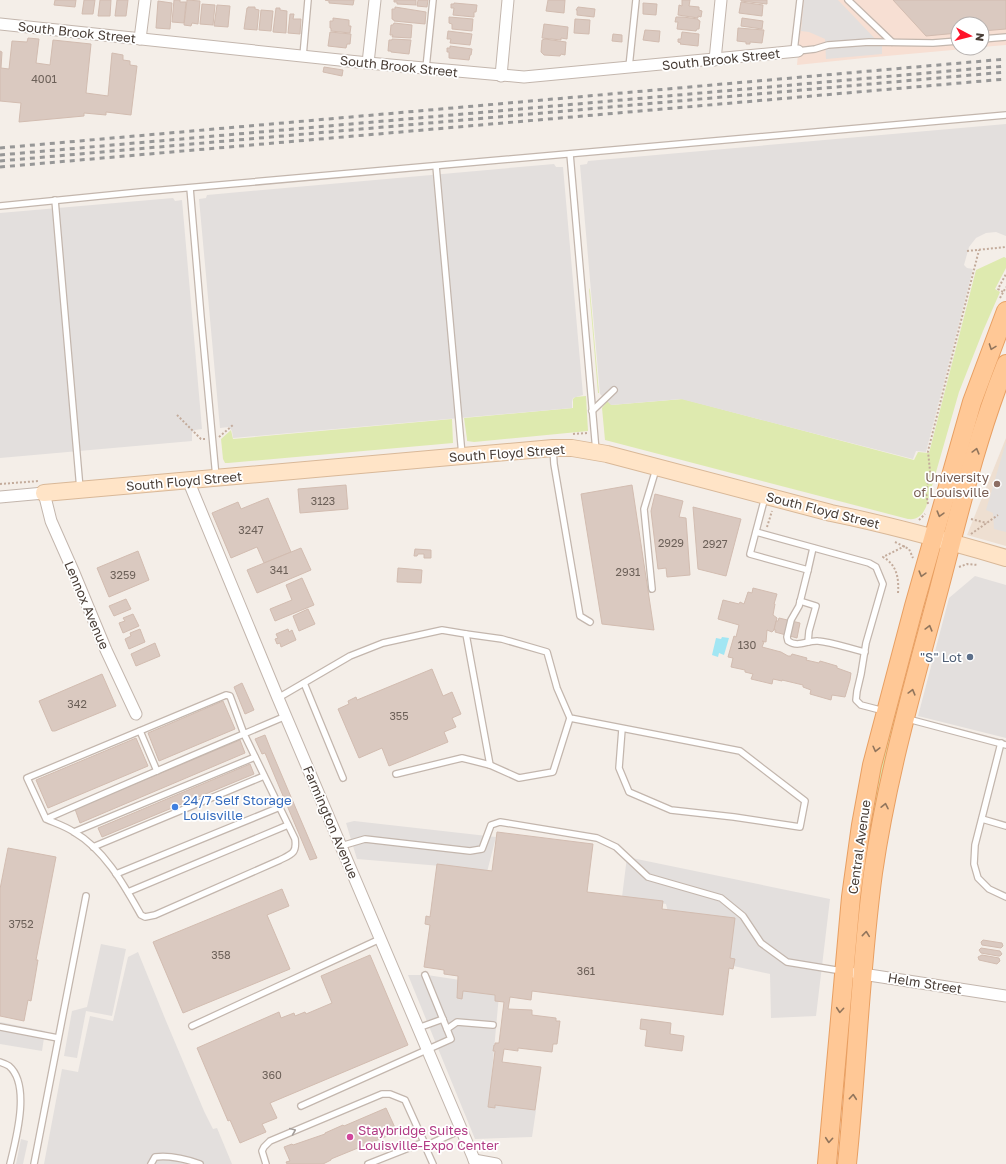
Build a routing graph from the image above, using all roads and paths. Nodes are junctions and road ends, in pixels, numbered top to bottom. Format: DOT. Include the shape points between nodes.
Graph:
graph roads {
  1 [pos="145,0"];
  2 [pos="308,0"];
  3 [pos="374,0"];
  4 [pos="433,0"];
  5 [pos="508,0"];
  6 [pos="636,0"];
  7 [pos="721,0"];
  8 [pos="800,0"];
  9 [pos="848,0"];
  10 [pos="0,24"];
  11 [pos="1006,37"];
  12 [pos="140,38"];
  13 [pos="990,38"];
  14 [pos="892,42"];
  15 [pos="950,42"];
  16 [pos="796,51"];
  17 [pos="302,56"];
  18 [pos="715,60"];
  19 [pos="368,63"];
  20 [pos="426,68"];
  21 [pos="629,68"];
  22 [pos="501,76"];
  23 [pos="1006,116"];
  24 [pos="570,154"];
  25 [pos="436,166"];
  26 [pos="190,188"];
  27 [pos="55,200"];
  28 [pos="0,206"];
  29 [pos="1006,247"];
  30 [pos="979,250"];
  31 [pos="967,251"];
  32 [pos="1006,274"];
  33 [pos="1006,287"];
  34 [pos="1003,292"];
  35 [pos="1003,305"];
  36 [pos="1006,364"];
  37 [pos="614,390"];
  38 [pos="592,411"];
  39 [pos="177,415"];
  40 [pos="233,425"];
  41 [pos="212,438"];
  42 [pos="219,438"];
  43 [pos="553,448"];
  44 [pos="596,452"];
  45 [pos="462,456"];
  46 [pos="656,466"];
  47 [pos="216,478"];
  48 [pos="188,480"];
  49 [pos="0,484"];
  50 [pos="42,487"];
  51 [pos="80,490"];
  52 [pos="765,495"];
  53 [pos="0,497"];
  54 [pos="930,501"];
  55 [pos="928,508"];
  56 [pos="773,509"];
  57 [pos="998,515"];
  58 [pos="968,518"];
  59 [pos="918,520"];
  60 [pos="987,523"];
  61 [pos="767,528"];
  62 [pos="756,532"];
  63 [pos="971,534"];
  64 [pos="933,537"];
  65 [pos="892,541"];
  66 [pos="952,542"];
  67 [pos="904,546"];
  68 [pos="813,548"];
  69 [pos="1006,558"];
  70 [pos="913,561"];
  71 [pos="979,565"];
  72 [pos="957,568"];
  73 [pos="808,570"];
  74 [pos="652,589"];
  75 [pos="898,593"];
  76 [pos="800,601"];
  77 [pos="590,622"];
  78 [pos="466,634"];
  79 [pos="808,642"];
  80 [pos="865,652"];
  81 [pos="304,683"];
  82 [pos="278,698"];
  83 [pos="886,711"];
  84 [pos="136,714"];
  85 [pos="286,716"];
  86 [pos="570,718"];
  87 [pos="904,718"];
  88 [pos="622,729"];
  89 [pos="140,731"];
  90 [pos="244,734"];
  91 [pos="1003,744"];
  92 [pos="255,757"];
  93 [pos="490,765"];
  94 [pos="157,771"];
  95 [pos="396,774"];
  96 [pos="264,776"];
  97 [pos="343,778"];
  98 [pos="280,808"];
  99 [pos="46,819"];
  100 [pos="982,819"];
  101 [pos="288,825"];
  102 [pos="1006,826"];
  103 [pos="74,832"];
  104 [pos="341,846"];
  105 [pos="93,847"];
  106 [pos="116,874"];
  107 [pos="128,892"];
  108 [pos="86,896"];
  109 [pos="1006,897"];
  110 [pos="380,939"];
  111 [pos="844,971"];
  112 [pos="863,973"];
  113 [pos="425,975"];
  114 [pos="1006,996"];
  115 [pos="443,1018"];
  116 [pos="493,1025"];
  117 [pos="192,1026"];
  118 [pos="0,1027"];
  119 [pos="418,1028"];
  120 [pos="447,1029"];
  121 [pos="58,1038"];
  122 [pos="427,1050"];
  123 [pos="0,1062"];
  124 [pos="301,1106"];
  125 [pos="461,1130"];
  126 [pos="425,1144"];
  127 [pos="475,1162"];
  128 [pos="10,1164"];
  129 [pos="34,1164"];
  130 [pos="152,1164"];
  131 [pos="200,1164"];
  132 [pos="266,1164"];
  133 [pos="368,1164"];
  134 [pos="433,1164"];
  135 [pos="496,1164"];
  136 [pos="827,1164"];
  137 [pos="847,1164"];
  1 -- 12 [label="street"];
  2 -- 17 [label="lane"];
  3 -- 19 [label="street"];
  4 -- 20 [label="lane"];
  5 -- 22 [label="street"];
  6 -- 21 [label="lane"];
  7 -- 18 [label="street"];
  8 -- 16 [label="lane"];
  9 -- 14 [label="lane"];
  10 -- 12 [label="street, South Brook Street"];
  11 -- 13 [label="lane"];
  12 -- 17 [label="street, South Brook Street"];
  14 -- 15 [label="lane"];
  14 -- 16 [label="lane" via="834,45"];
  16 -- 18 [label="street, South Brook Street"];
  17 -- 19 [label="street, South Brook Street"];
  18 -- 21 [label="street, South Brook Street"];
  19 -- 20 [label="street, South Brook Street"];
  20 -- 22 [label="street, South Brook Street"];
  21 -- 22 [label="street, South Brook Street" via="524,77"];
  23 -- 24 [label="lane"];
  24 -- 25 [label="lane"];
  24 -- 38 [label="lane"];
  25 -- 26 [label="lane"];
  25 -- 45 [label="lane"];
  26 -- 27 [label="lane"];
  26 -- 41 [label="lane"];
  27 -- 28 [label="lane"];
  27 -- 51 [label="lane"];
  29 -- 30 [label="path"];
  30 -- 31 [label="path"];
  30 -- 55 [label="path" via="928,451"];
  32 -- 34 [label="path" via="998,289"];
  33 -- 34 [label="path"];
  34 -- 35 [label="path"];
  35 -- 64 [label="main road, Central Avenue, one-way"];
  66 -- 36 [label="main road, Central Avenue, one-way" via="978,445"];
  37 -- 38 [label="lane"];
  38 -- 44 [label="lane"];
  39 -- 41 [label="path" via="201,439"];
  40 -- 42 [label="path"];
  41 -- 47 [label="lane"];
  43 -- 44 [label="street, South Floyd Street"];
  43 -- 45 [label="street, South Floyd Street"];
  43 -- 77 [label="lane" via="580,616"];
  44 -- 46 [label="street, South Floyd Street"];
  45 -- 47 [label="street, South Floyd Street"];
  46 -- 52 [label="street, South Floyd Street"];
  46 -- 74 [label="lane" via="644,510"];
  47 -- 48 [label="street, South Floyd Street"];
  48 -- 51 [label="street, South Floyd Street"];
  48 -- 82 [label="street, Farmington Avenue"];
  49 -- 50 [label="path"];
  50 -- 51 [label="street, South Floyd Street"];
  50 -- 53 [label="street"];
  50 -- 84 [label="street, Lennox Avenue" via="51,521"];
  52 -- 62 [label="lane"];
  52 -- 64 [label="street, South Floyd Street"];
  54 -- 55 [label="path"];
  55 -- 59 [label="path"];
  56 -- 61 [label="path"];
  57 -- 60 [label="path"];
  58 -- 60 [label="path"];
  60 -- 63 [label="path"];
  62 -- 68 [label="lane"];
  62 -- 73 [label="lane" via="750,554"];
  64 -- 66 [label="street, South Floyd Street"];
  64 -- 83 [label="main road, Central Avenue, one-way"];
  65 -- 67 [label="path"];
  66 -- 69 [label="street, South Floyd Street"];
  87 -- 66 [label="main road, Central Avenue, one-way"];
  67 -- 70 [label="path" via="911,552"];
  67 -- 75 [label="path" via="883,557 893,565 898,575"];
  68 -- 73 [label="lane"];
  68 -- 80 [label="lane" via="876,567 883,584"];
  71 -- 72 [label="path" via="967,564"];
  73 -- 76 [label="lane"];
  76 -- 79 [label="lane" via="816,606"];
  76 -- 79 [label="lane" via="791,620 787,637 792,644"];
  78 -- 81 [label="lane" via="442,630 383,643 350,656"];
  78 -- 86 [label="lane" via="502,639 547,652 557,688"];
  78 -- 93 [label="lane"];
  79 -- 80 [label="lane" via="818,640"];
  80 -- 83 [label="lane" via="856,700 861,705"];
  81 -- 82 [label="lane"];
  81 -- 97 [label="lane"];
  82 -- 85 [label="street, Farmington Avenue"];
  83 -- 111 [label="main road, Central Avenue, one-way" via="861,825"];
  85 -- 90 [label="lane"];
  85 -- 104 [label="street, Farmington Avenue"];
  86 -- 88 [label="lane"];
  86 -- 93 [label="lane" via="553,772 519,778"];
  87 -- 91 [label="lane"];
  112 -- 87 [label="main road, Central Avenue, one-way" via="882,816"];
  88 -- 88 [label="lane" via="740,751 805,801 800,827 671,810 630,792 619,768"];
  89 -- 90 [label="lane" via="226,695 230,696"];
  89 -- 94 [label="lane"];
  89 -- 99 [label="lane" via="27,778"];
  90 -- 92 [label="lane"];
  90 -- 94 [label="lane"];
  91 -- 100 [label="lane"];
  92 -- 96 [label="lane"];
  92 -- 103 [label="lane"];
  93 -- 95 [label="lane" via="462,758"];
  94 -- 99 [label="lane"];
  96 -- 98 [label="lane"];
  96 -- 105 [label="lane"];
  98 -- 101 [label="lane"];
  98 -- 106 [label="lane"];
  99 -- 103 [label="lane"];
  100 -- 102 [label="lane"];
  100 -- 109 [label="lane" via="975,845 974,864 978,878 989,889"];
  101 -- 107 [label="lane"];
  101 -- 107 [label="lane" via="295,839 296,848 293,853 156,915 141,915"];
  103 -- 105 [label="lane"];
  104 -- 110 [label="street, Farmington Avenue"];
  104 -- 111 [label="lane" via="365,839 470,851 482,849 491,825 500,822 597,838 616,847 648,877 722,898 742,916 761,943 787,962"];
  105 -- 106 [label="lane"];
  106 -- 107 [label="lane"];
  108 -- 121 [label="lane"];
  110 -- 117 [label="lane"];
  110 -- 119 [label="street, Farmington Avenue"];
  111 -- 112 [label="street, Helm Street"];
  111 -- 136 [label="main road, Central Avenue, one-way"];
  112 -- 114 [label="street, Helm Street"];
  137 -- 112 [label="main road, Central Avenue, one-way"];
  113 -- 115 [label="lane"];
  115 -- 119 [label="lane"];
  115 -- 120 [label="lane"];
  116 -- 120 [label="lane" via="457,1022"];
  118 -- 121 [label="lane"];
  119 -- 122 [label="street, Farmington Avenue"];
  120 -- 122 [label="lane" via="451,1039"];
  121 -- 129 [label="lane"];
  122 -- 124 [label="lane"];
  122 -- 125 [label="street, Farmington Avenue"];
  123 -- 128 [label="lane" via="8,1065 16,1076 20,1090 20,1112"];
  125 -- 126 [label="lane"];
  125 -- 127 [label="street, Farmington Avenue"];
  132 -- 126 [label="lane, one-way" via="262,1151 270,1141 382,1094 390,1094 405,1100"];
  126 -- 133 [label="lane"];
  126 -- 134 [label="lane"];
  127 -- 135 [label="street"];
  130 -- 131 [label="lane" via="155,1157 164,1156"];
}
